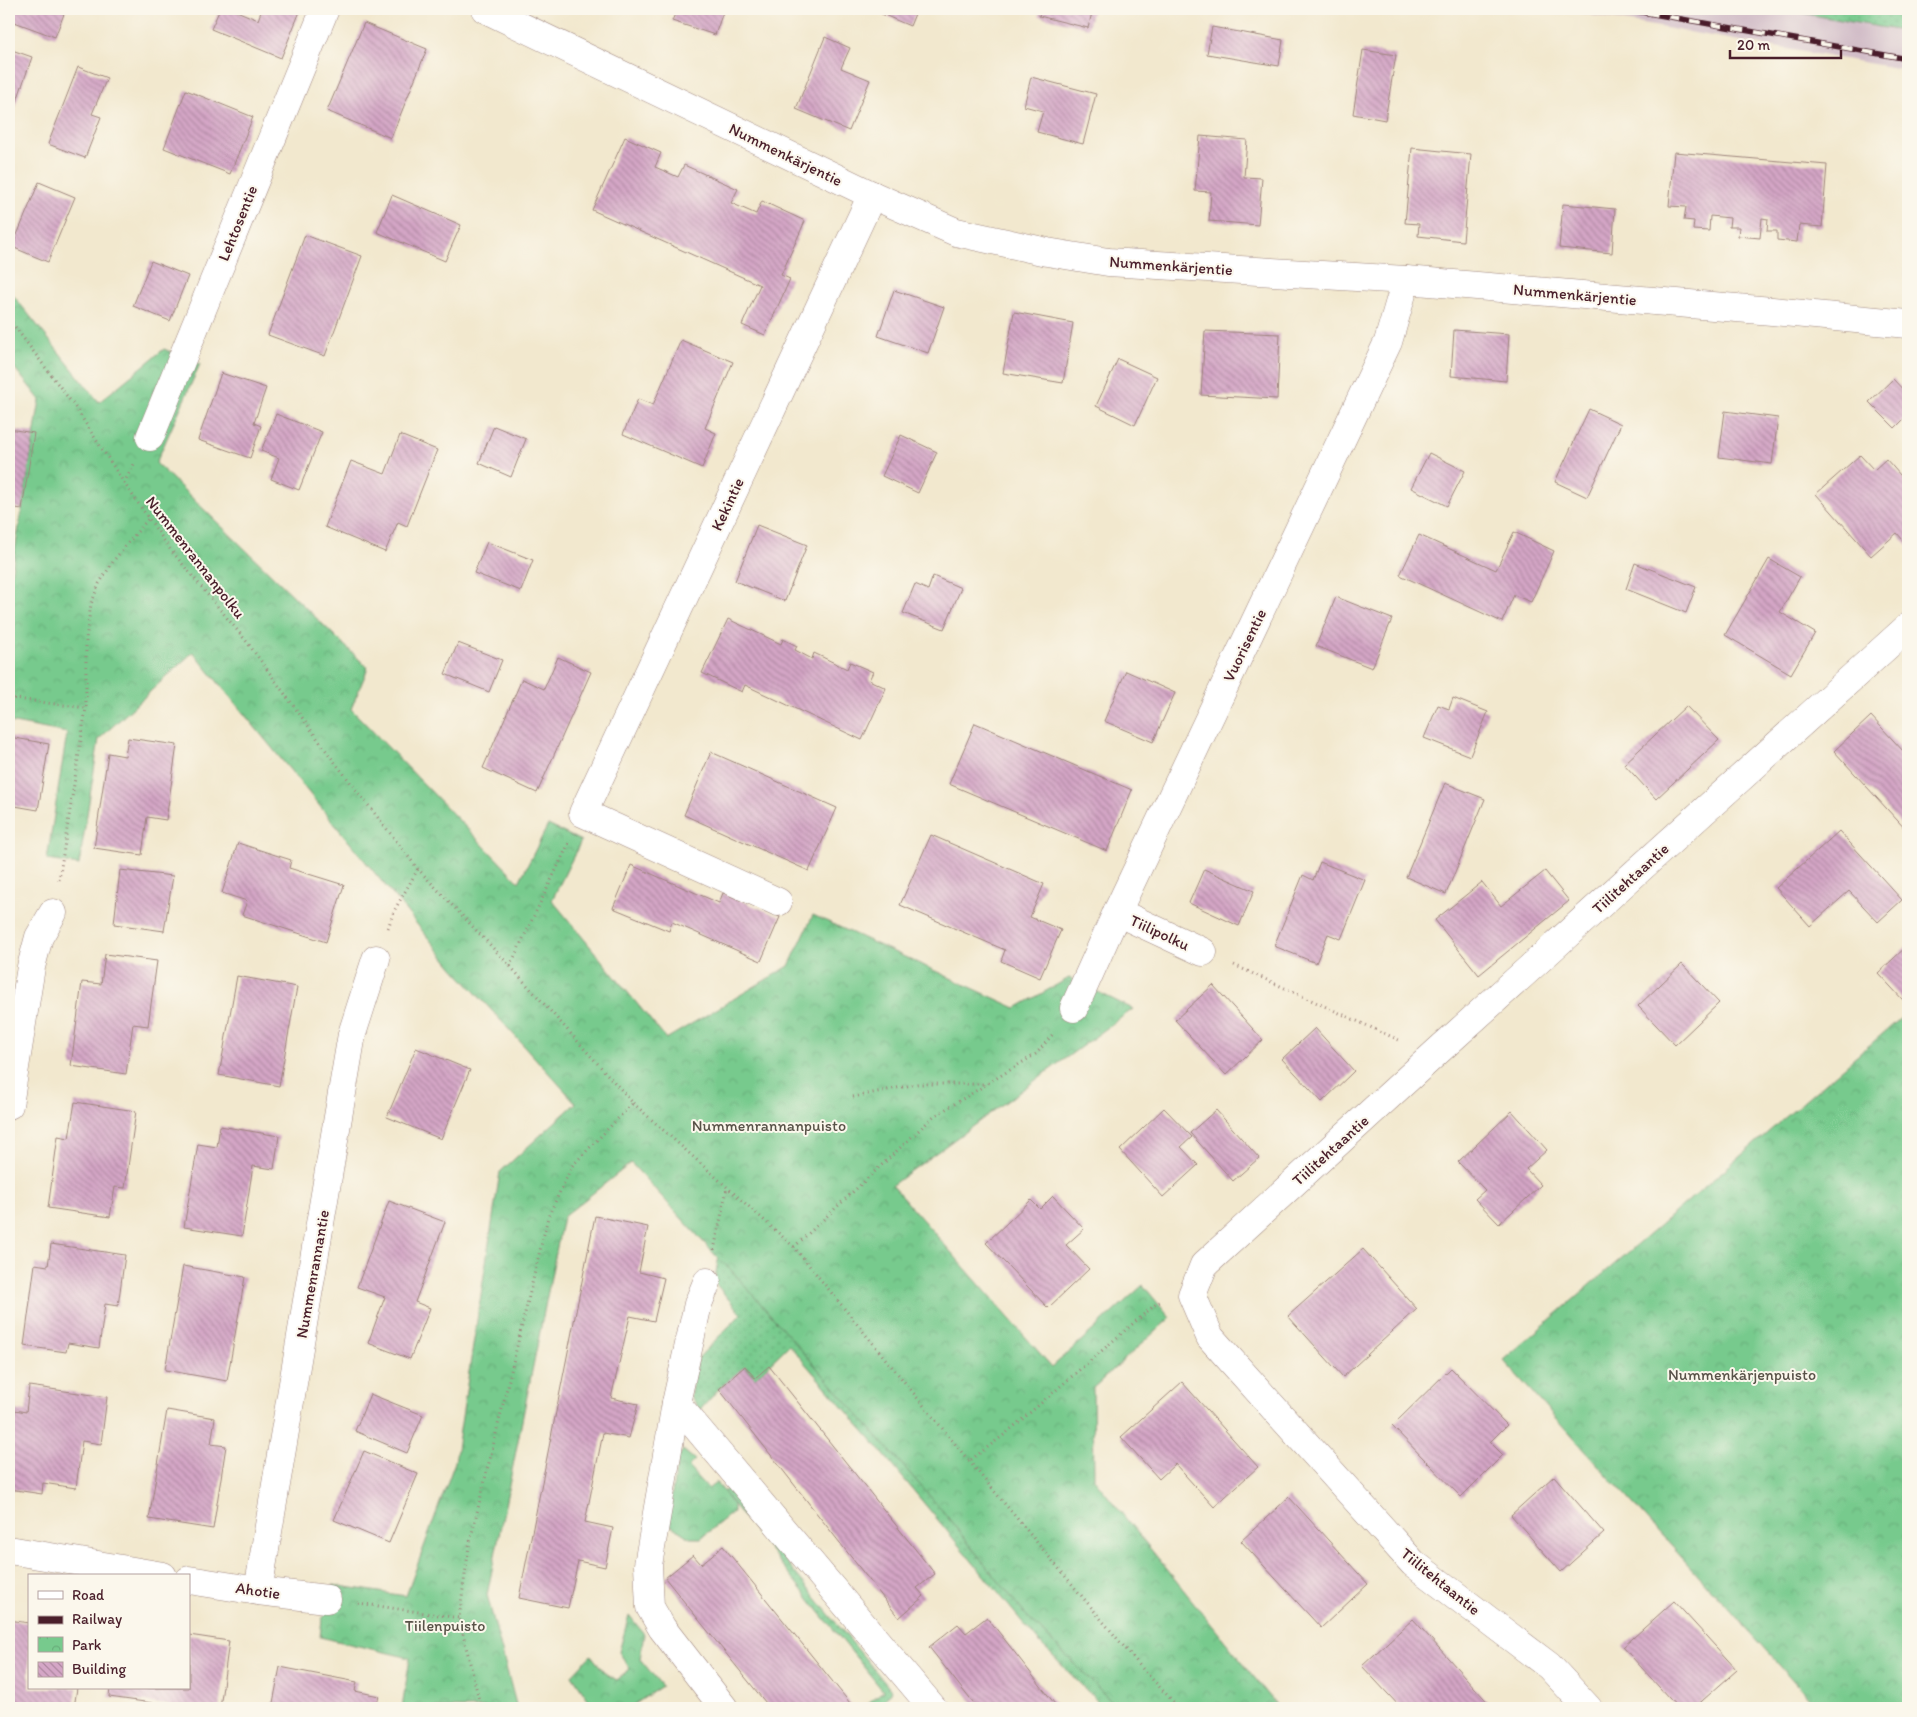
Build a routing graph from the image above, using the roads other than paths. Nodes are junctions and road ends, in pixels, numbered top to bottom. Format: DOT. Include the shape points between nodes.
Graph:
graph roads {
  1 [pos="325,9"];
  2 [pos="485,9"];
  3 [pos="872,195"];
  4 [pos="1406,280"];
  5 [pos="1908,324"];
  6 [pos="150,438"];
  7 [pos="1908,627"];
  8 [pos="778,902"];
  9 [pos="1116,912"];
  10 [pos="53,913"];
  11 [pos="1203,952"];
  12 [pos="376,959"];
  13 [pos="1074,1008"];
  14 [pos="9,1105"];
  15 [pos="708,1282"];
  16 [pos="676,1403"];
  17 [pos="9,1550"];
  18 [pos="152,1574"];
  19 [pos="190,1580"];
  20 [pos="258,1591"];
  21 [pos="327,1599"];
  22 [pos="724,1708"];
  23 [pos="933,1708"];
  24 [pos="1588,1708"];
  1 -- 6 [label="street, Lehtosentie"];
  2 -- 3 [label="street, Nummenkärjentie"];
  3 -- 4 [label="street, Nummenkärjentie" via="956,232 1108,262"];
  3 -- 8 [label="street, Kekintie" via="583,813"];
  4 -- 5 [label="street, Nummenkärjentie"];
  4 -- 9 [label="street, Vuorisentie" via="1388,342"];
  7 -- 24 [label="street, Tiilitehtaantie" via="1204,1265 1192,1295 1210,1337 1413,1563 1550,1666"];
  9 -- 11 [label="street, Tiilipolku"];
  9 -- 13 [label="street, Vuorisentie"];
  10 -- 14 [label="street" via="39,937 31,967"];
  12 -- 20 [label="street, Nummenrannantie" via="352,1034"];
  15 -- 16 [label="street" via="698,1304"];
  16 -- 22 [label="street" via="648,1565 650,1607 662,1628"];
  16 -- 23 [label="street"];
  17 -- 18 [label="street"];
  19 -- 20 [label="street, Ahotie"];
  20 -- 21 [label="street, Ahotie"];
}
